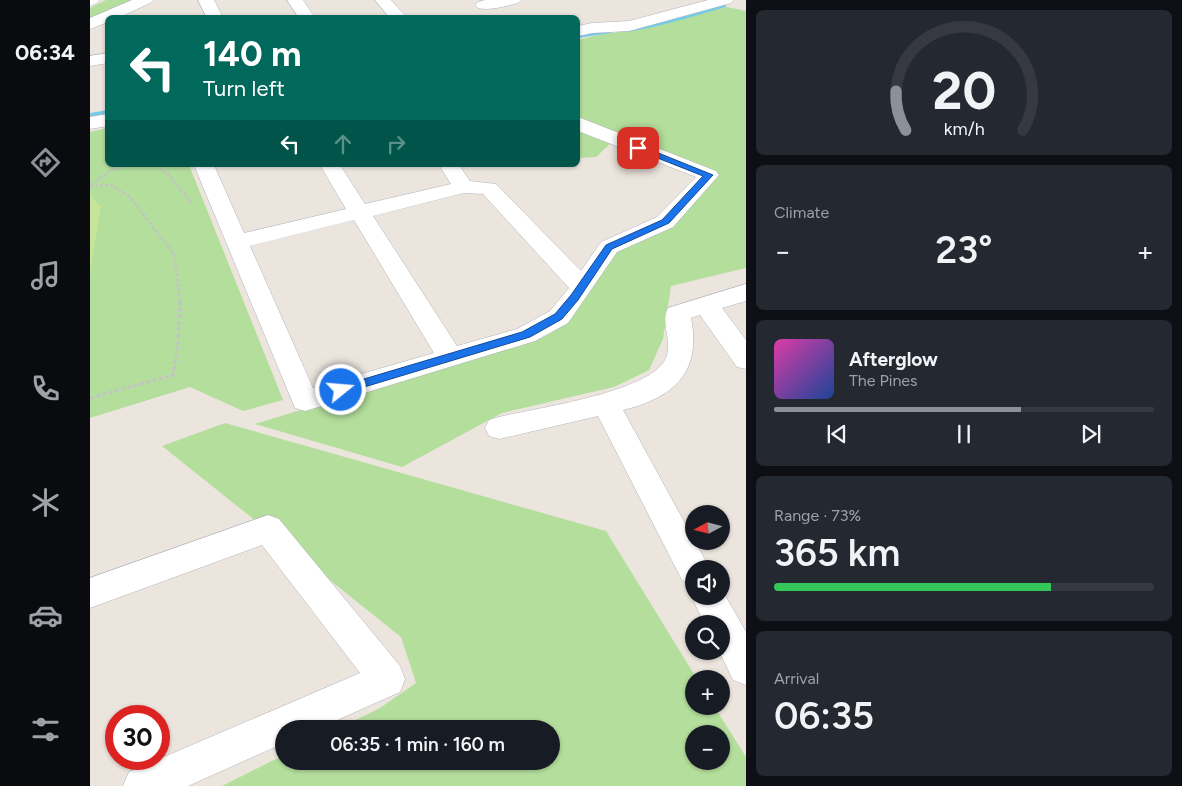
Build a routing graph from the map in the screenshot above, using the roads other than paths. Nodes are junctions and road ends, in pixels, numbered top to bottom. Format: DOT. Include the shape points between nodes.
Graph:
graph roads {
  1 [pos="145,0"];
  2 [pos="206,0"];
  3 [pos="295,0"];
  4 [pos="384,0"];
  5 [pos="512,0"];
  6 [pos="726,0"];
  7 [pos="480,2"];
  8 [pos="111,15"];
  9 [pos="214,15"];
  10 [pos="305,15"];
  11 [pos="396,15"];
  12 [pos="494,15"];
  13 [pos="105,17"];
  14 [pos="90,24"];
  15 [pos="580,31"];
  16 [pos="105,58"];
  17 [pos="90,61"];
  18 [pos="105,106"];
  19 [pos="90,109"];
  20 [pos="105,120"];
  21 [pos="90,123"];
  22 [pos="580,125"];
  23 [pos="205,167"];
  24 [pos="331,167"];
  25 [pos="450,167"];
  26 [pos="464,188"];
  27 [pos="360,213"];
  28 [pos="237,242"];
  29 [pos="582,287"];
  30 [pos="746,292"];
  31 [pos="706,305"];
  32 [pos="450,357"];
  33 [pos="746,360"];
  34 [pos="605,403"];
  35 [pos="499,428"];
  36 [pos="689,560"];
  37 [pos="90,594"];
  38 [pos="713,605"];
  39 [pos="746,668"];
  40 [pos="143,786"];
  1 -- 8 [label="street"];
  2 -- 9 [label="street"];
  3 -- 10 [label="street"];
  4 -- 11 [label="street"];
  5 -- 7 [label="street"];
  6 -- 15 [label="street" via="629,26"];
  7 -- 12 [label="street"];
  13 -- 14 [label="street"];
  16 -- 17 [label="street"];
  18 -- 19 [label="street"];
  20 -- 21 [label="street"];
  22 -- 29 [label="street" via="709,175 665,222 609,247"];
  23 -- 28 [label="street"];
  24 -- 27 [label="street"];
  25 -- 26 [label="street"];
  26 -- 27 [label="street"];
  26 -- 29 [label="street" via="489,188"];
  27 -- 28 [label="street"];
  27 -- 32 [label="street"];
  28 -- 32 [label="street" via="305,401"];
  29 -- 32 [label="street" via="559,316 526,335"];
  30 -- 31 [label="street"];
  31 -- 33 [label="street"];
  31 -- 34 [label="street" via="677,314 682,354 662,381 628,398"];
  34 -- 35 [label="street"];
  34 -- 36 [label="street"];
  37 -- 40 [label="street" via="268,529 387,679"];
  38 -- 39 [label="street"];
}
